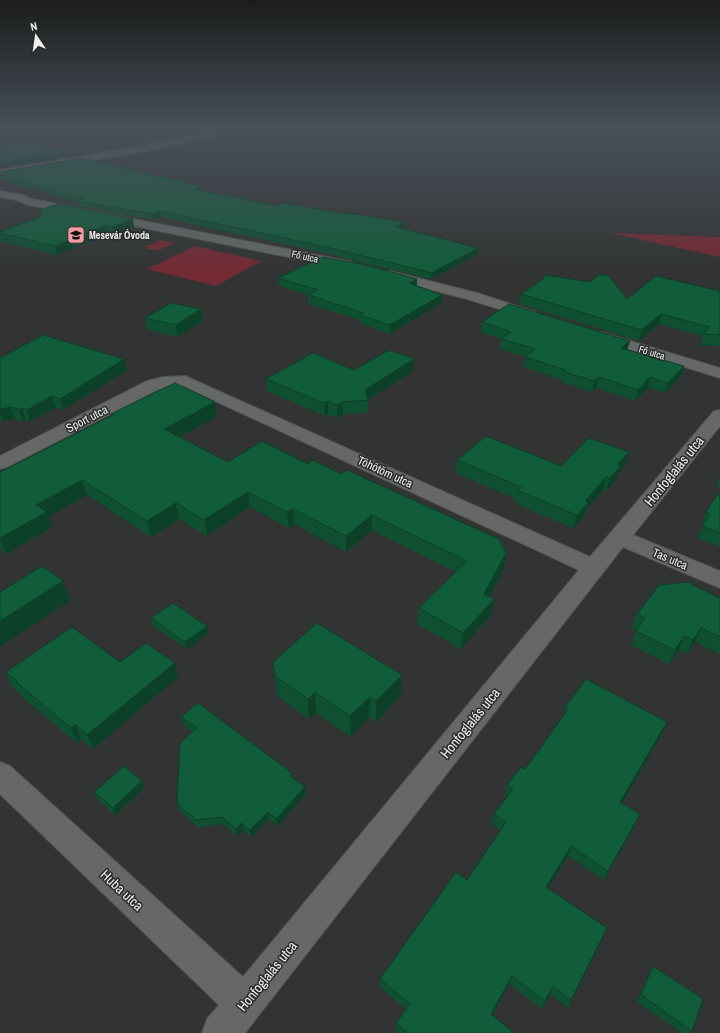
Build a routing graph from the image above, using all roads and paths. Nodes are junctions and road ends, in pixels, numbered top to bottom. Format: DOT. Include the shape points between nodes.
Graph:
graph roads {
  1 [pos="4,200"];
  2 [pos="361,268"];
  3 [pos="376,271"];
  4 [pos="541,318"];
  5 [pos="586,332"];
  6 [pos="720,372"];
  7 [pos="175,380"];
  8 [pos="720,415"];
  9 [pos="0,463"];
  10 [pos="619,537"];
  11 [pos="594,568"];
  12 [pos="720,580"];
  13 [pos="0,775"];
  14 [pos="245,1004"];
  15 [pos="221,1033"];
  1 -- 2 [label="street, Fő utca" via="19,198"];
  3 -- 4 [label="street" via="472,296"];
  5 -- 6 [label="street, Fő utca"];
  7 -- 9 [label="street, Sport utca" via="153,385"];
  7 -- 11 [label="street, Töhötöm utca" via="199,387"];
  8 -- 10 [label="street, Honfoglalás utca"];
  10 -- 11 [label="street, Honfoglalás utca"];
  10 -- 12 [label="street, Tas utca"];
  11 -- 14 [label="street, Honfoglalás utca"];
  13 -- 14 [label="street, Huba utca"];
  14 -- 15 [label="street, Honfoglalás utca"];
}
